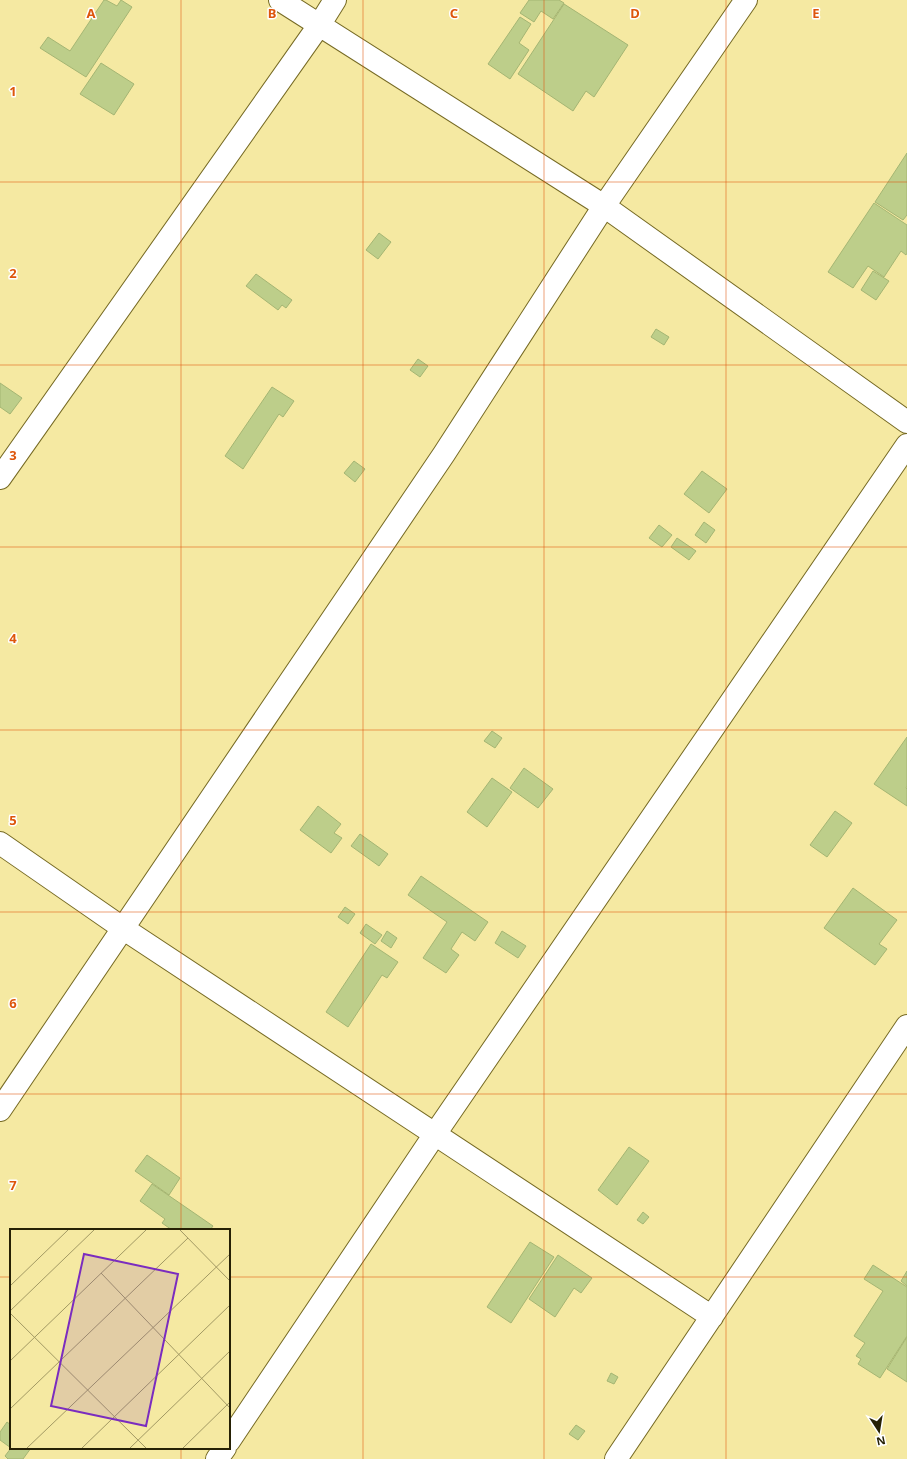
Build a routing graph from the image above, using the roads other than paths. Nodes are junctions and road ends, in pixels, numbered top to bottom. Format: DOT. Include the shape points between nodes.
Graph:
graph roads {
  1 [pos="280,0"];
  2 [pos="335,0"];
  3 [pos="746,0"];
  4 [pos="320,24"];
  5 [pos="604,206"];
  6 [pos="907,422"];
  7 [pos="907,445"];
  8 [pos="0,478"];
  9 [pos="0,842"];
  10 [pos="124,929"];
  11 [pos="907,1026"];
  12 [pos="0,1110"];
  13 [pos="435,1134"];
  14 [pos="712,1317"];
  15 [pos="230,1440"];
  16 [pos="224,1449"];
  17 [pos="217,1459"];
  18 [pos="616,1459"];
  1 -- 4 [label="street"];
  2 -- 4 [label="street"];
  3 -- 5 [label="street"];
  4 -- 5 [label="street"];
  4 -- 8 [label="street"];
  5 -- 6 [label="street"];
  5 -- 10 [label="street" via="444,454"];
  7 -- 13 [label="street"];
  9 -- 10 [label="street"];
  10 -- 12 [label="street"];
  10 -- 13 [label="street"];
  11 -- 14 [label="street"];
  13 -- 14 [label="street"];
  13 -- 15 [label="street"];
  14 -- 18 [label="street"];
  16 -- 17 [label="street"];
}
